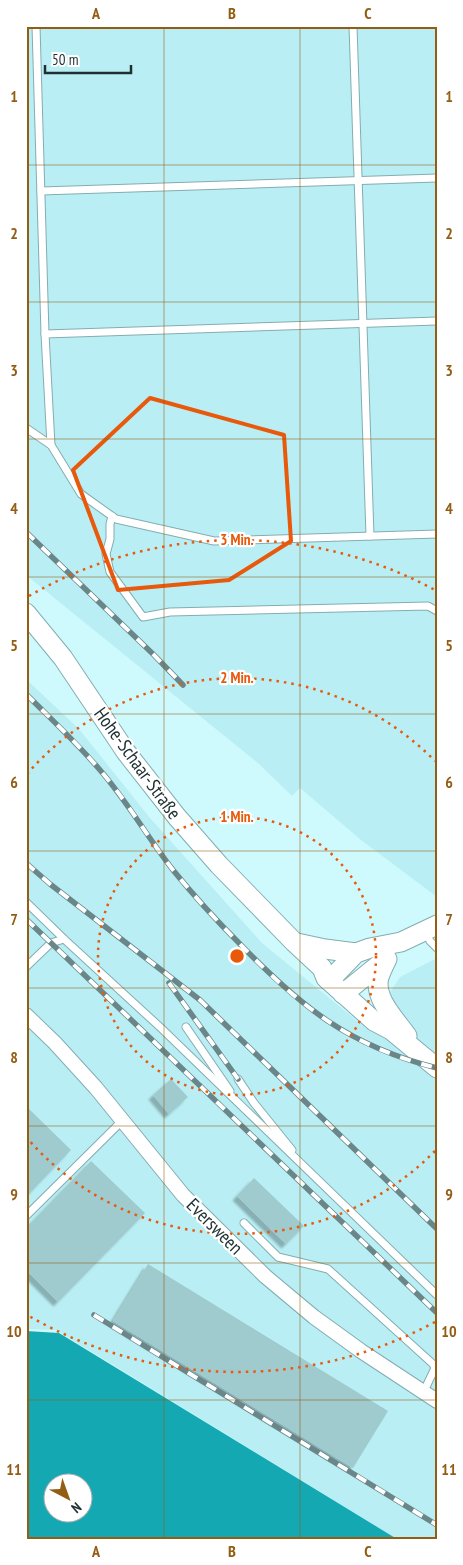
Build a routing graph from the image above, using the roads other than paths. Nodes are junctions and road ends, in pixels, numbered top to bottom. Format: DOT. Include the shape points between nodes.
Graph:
graph roads {
  1 [pos="36,26"];
  2 [pos="353,26"];
  3 [pos="437,178"];
  4 [pos="358,181"];
  5 [pos="40,191"];
  6 [pos="437,321"];
  7 [pos="363,324"];
  8 [pos="45,334"];
  9 [pos="26,428"];
  10 [pos="51,445"];
  11 [pos="112,516"];
  12 [pos="437,534"];
  13 [pos="370,536"];
  14 [pos="437,611"];
  15 [pos="26,614"];
  16 [pos="26,902"];
  17 [pos="431,928"];
  18 [pos="64,939"];
  19 [pos="294,942"];
  20 [pos="401,942"];
  21 [pos="437,948"];
  22 [pos="356,953"];
  23 [pos="387,959"];
  24 [pos="26,967"];
  25 [pos="336,981"];
  26 [pos="26,1015"];
  27 [pos="186,1027"];
  28 [pos="416,1050"];
  29 [pos="437,1068"];
  30 [pos="238,1079"];
  31 [pos="238,1104"];
  32 [pos="123,1120"];
  33 [pos="304,1166"];
  34 [pos="26,1216"];
  35 [pos="244,1223"];
  36 [pos="437,1295"];
  37 [pos="423,1393"];
  38 [pos="437,1402"];
  1 -- 5 [label="lane"];
  2 -- 4 [label="lane"];
  3 -- 4 [label="lane"];
  4 -- 5 [label="lane"];
  4 -- 7 [label="lane"];
  5 -- 8 [label="lane"];
  6 -- 7 [label="lane"];
  7 -- 8 [label="lane"];
  7 -- 13 [label="lane"];
  8 -- 10 [label="lane"];
  9 -- 10 [label="lane"];
  10 -- 11 [label="lane" via="81,494"];
  11 -- 13 [label="lane" via="214,541"];
  11 -- 14 [label="lane" via="106,554 110,572 143,617 170,612 428,606"];
  12 -- 13 [label="lane"];
  15 -- 19 [label="main road, Hohe-Schaar-Straße" via="63,658 126,752 171,810"];
  16 -- 18 [label="lane"];
  17 -- 20 [label="main road"];
  17 -- 21 [label="lane" via="430,941"];
  18 -- 24 [label="lane" via="51,943"];
  18 -- 31 [label="lane"];
  19 -- 22 [label="main road"];
  19 -- 25 [label="main road, Hohe-Schaar-Straße"];
  20 -- 22 [label="main road"];
  20 -- 23 [label="main road"];
  22 -- 25 [label="main road"];
  23 -- 25 [label="main road"];
  23 -- 28 [label="main road" via="379,976 379,992"];
  25 -- 28 [label="main road, Hohe-Schaar-Straße" via="374,1021"];
  26 -- 32 [label="street, Eversween" via="73,1062"];
  27 -- 31 [label="lane"];
  28 -- 29 [label="main road, Hohe-Schaar-Straße"];
  30 -- 33 [label="lane"];
  31 -- 33 [label="lane"];
  32 -- 34 [label="lane"];
  32 -- 37 [label="street, Eversween" via="183,1195 265,1276 322,1322"];
  33 -- 36 [label="lane"];
  35 -- 37 [label="lane" via="278,1257 328,1269 433,1364 436,1368"];
  37 -- 38 [label="street, Eversween"];
}
